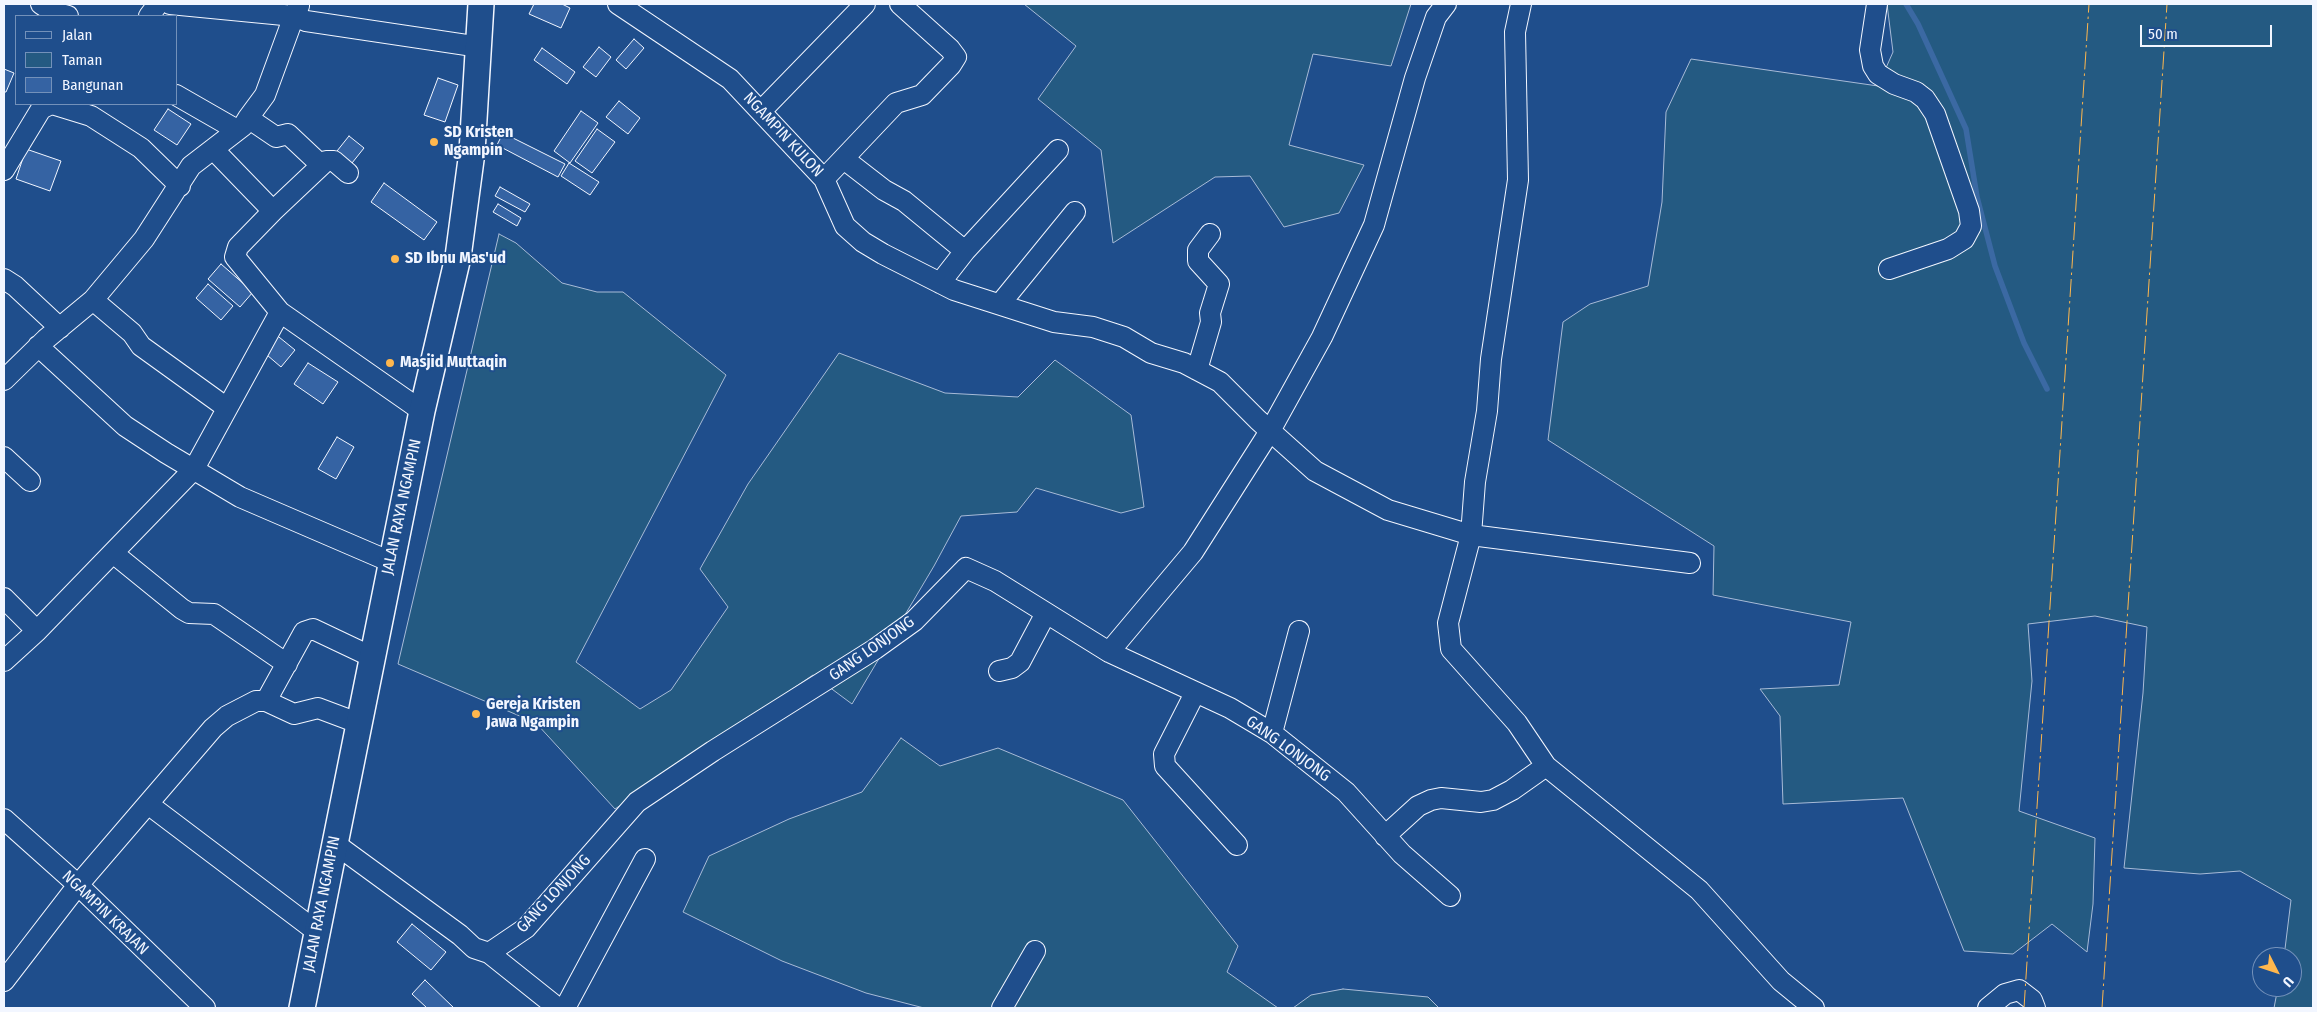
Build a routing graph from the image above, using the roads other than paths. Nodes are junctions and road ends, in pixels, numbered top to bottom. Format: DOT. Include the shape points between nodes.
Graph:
graph roads {
  1 [pos="158,4"];
  2 [pos="170,4"];
  3 [pos="481,4"];
  4 [pos="618,4"];
  5 [pos="865,4"];
  6 [pos="900,4"];
  7 [pos="1446,4"];
  8 [pos="1521,4"];
  9 [pos="1877,4"];
  10 [pos="297,10"];
  11 [pos="150,15"];
  12 [pos="480,47"];
  13 [pos="178,95"];
  14 [pos="48,105"];
  15 [pos="53,105"];
  16 [pos="762,110"];
  17 [pos="243,124"];
  18 [pos="213,149"];
  19 [pos="1058,150"];
  20 [pos="844,159"];
  21 [pos="321,165"];
  22 [pos="4,170"];
  23 [pos="348,173"];
  24 [pos="824,179"];
  25 [pos="180,186"];
  26 [pos="273,211"];
  27 [pos="1075,212"];
  28 [pos="1210,234"];
  29 [pos="965,251"];
  30 [pos="1889,269"];
  31 [pos="4,279"];
  32 [pos="940,283"];
  33 [pos="93,300"];
  34 [pos="993,302"];
  35 [pos="280,312"];
  36 [pos="60,328"];
  37 [pos="38,346"];
  38 [pos="1197,370"];
  39 [pos="4,380"];
  40 [pos="228,408"];
  41 [pos="422,411"];
  42 [pos="1270,431"];
  43 [pos="4,457"];
  44 [pos="194,469"];
  45 [pos="30,482"];
  46 [pos="1470,534"];
  47 [pos="113,553"];
  48 [pos="391,562"];
  49 [pos="1690,563"];
  50 [pos="4,598"];
  51 [pos="1046,613"];
  52 [pos="37,631"];
  53 [pos="1299,631"];
  54 [pos="1109,652"];
  55 [pos="372,657"];
  56 [pos="4,661"];
  57 [pos="287,664"];
  58 [pos="999,671"];
  59 [pos="1195,693"];
  60 [pos="266,701"];
  61 [pos="358,722"];
  62 [pos="1272,734"];
  63 [pos="1546,766"];
  64 [pos="148,804"];
  65 [pos="4,819"];
  66 [pos="1385,836"];
  67 [pos="334,843"];
  68 [pos="1237,845"];
  69 [pos="645,859"];
  70 [pos="78,886"];
  71 [pos="1450,896"];
  72 [pos="316,932"];
  73 [pos="1035,951"];
  74 [pos="489,953"];
  75 [pos="4,981"];
  76 [pos="205,1008"];
  77 [pos="302,1008"];
  78 [pos="558,1008"];
  79 [pos="565,1008"];
  80 [pos="1002,1008"];
  81 [pos="1814,1008"];
  82 [pos="1988,1008"];
  83 [pos="2035,1008"];
  1 -- 11 [label="street"];
  2 -- 10 [label="street"];
  3 -- 12 [label="main road, JALAN RAYA NGAMPIN"];
  4 -- 16 [label="street, NGAMPIN KULON" via="730,79"];
  5 -- 16 [label="street"];
  6 -- 20 [label="street" via="956,57 922,95 896,103"];
  7 -- 42 [label="street" via="1436,17 1415,78 1374,225 1322,337"];
  8 -- 46 [label="street" via="1515,32 1518,180 1491,359"];
  9 -- 30 [label="street" via="1870,50 1873,66 1878,74 1894,84 1916,92 1935,114 1969,211 1971,226 1964,239 1948,249"];
  10 -- 12 [label="street" via="306,21"];
  10 -- 17 [label="street" via="265,95"];
  12 -- 41 [label="main road, JALAN RAYA NGAMPIN" via="472,152 458,257"];
  13 -- 17 [label="street"];
  14 -- 22 [label="street" via="40,110"];
  15 -- 25 [label="street" via="91,116 141,148"];
  16 -- 24 [label="street, NGAMPIN KULON"];
  17 -- 18 [label="street"];
  17 -- 21 [label="street" via="276,136 288,134"];
  18 -- 25 [label="street" via="191,166"];
  18 -- 26 [label="street"];
  19 -- 29 [label="street"];
  20 -- 24 [label="street"];
  20 -- 29 [label="street" via="904,201"];
  21 -- 23 [label="street" via="334,161"];
  21 -- 26 [label="street"];
  24 -- 32 [label="street, NGAMPIN KULON" via="845,226 882,254"];
  25 -- 33 [label="street" via="144,239"];
  26 -- 35 [label="street" via="238,248 235,257"];
  27 -- 34 [label="street"];
  28 -- 38 [label="street" via="1198,250 1198,261 1219,284"];
  29 -- 32 [label="street"];
  31 -- 36 [label="street"];
  32 -- 34 [label="street, NGAMPIN KULON"];
  33 -- 36 [label="street"];
  33 -- 40 [label="street" via="132,332 142,346"];
  34 -- 38 [label="street, NGAMPIN KULON" via="1054,322 1093,327 1124,337 1151,353"];
  35 -- 40 [label="street"];
  35 -- 41 [label="street"];
  36 -- 37 [label="street"];
  37 -- 39 [label="street"];
  37 -- 44 [label="street" via="125,426"];
  38 -- 42 [label="street, NGAMPIN KULON" via="1220,382"];
  40 -- 44 [label="street"];
  41 -- 48 [label="main road, JALAN RAYA NGAMPIN"];
  42 -- 46 [label="street, NGAMPIN KULON" via="1315,471 1374,503"];
  42 -- 54 [label="street" via="1193,552"];
  43 -- 45 [label="street"];
  44 -- 47 [label="street"];
  44 -- 48 [label="street" via="240,497"];
  46 -- 49 [label="street, NGAMPIN KULON"];
  46 -- 63 [label="street" via="1448,623 1451,649 1517,723"];
  47 -- 52 [label="street"];
  47 -- 57 [label="street" via="182,610 214,614"];
  48 -- 55 [label="main road, JALAN RAYA NGAMPIN"];
  50 -- 52 [label="street"];
  51 -- 54 [label="street, GANG LONJONG"];
  51 -- 58 [label="street" via="1020,662"];
  51 -- 74 [label="street, GANG LONJONG" via="995,581 966,568 914,620 875,650 637,802 526,928"];
  52 -- 56 [label="street"];
  53 -- 62 [label="street"];
  54 -- 59 [label="street, GANG LONJONG"];
  55 -- 57 [label="street" via="313,629 304,632"];
  55 -- 61 [label="main road, JALAN RAYA NGAMPIN"];
  57 -- 60 [label="street"];
  59 -- 62 [label="street, GANG LONJONG" via="1230,708"];
  59 -- 68 [label="street" via="1164,754 1165,766"];
  60 -- 61 [label="street" via="294,714 318,708"];
  60 -- 64 [label="street" via="256,701 226,716"];
  61 -- 67 [label="main road, JALAN RAYA NGAMPIN"];
  62 -- 66 [label="street, GANG LONJONG" via="1346,792"];
  63 -- 66 [label="street" via="1493,800 1431,800 1418,806"];
  63 -- 81 [label="street" via="1699,890 1781,980"];
  64 -- 70 [label="street"];
  64 -- 72 [label="street"];
  65 -- 70 [label="street, NGAMPIN KRAJAN"];
  66 -- 71 [label="street, GANG LONJONG"];
  67 -- 72 [label="main road, JALAN RAYA NGAMPIN"];
  67 -- 74 [label="street" via="474,948"];
  69 -- 79 [label="street"];
  70 -- 75 [label="street"];
  70 -- 76 [label="street, NGAMPIN KRAJAN"];
  72 -- 77 [label="main road, JALAN RAYA NGAMPIN"];
  73 -- 80 [label="street"];
  74 -- 78 [label="street"];
  82 -- 83 [label="street" via="2005,994 2019,990 2032,1000"];
}
